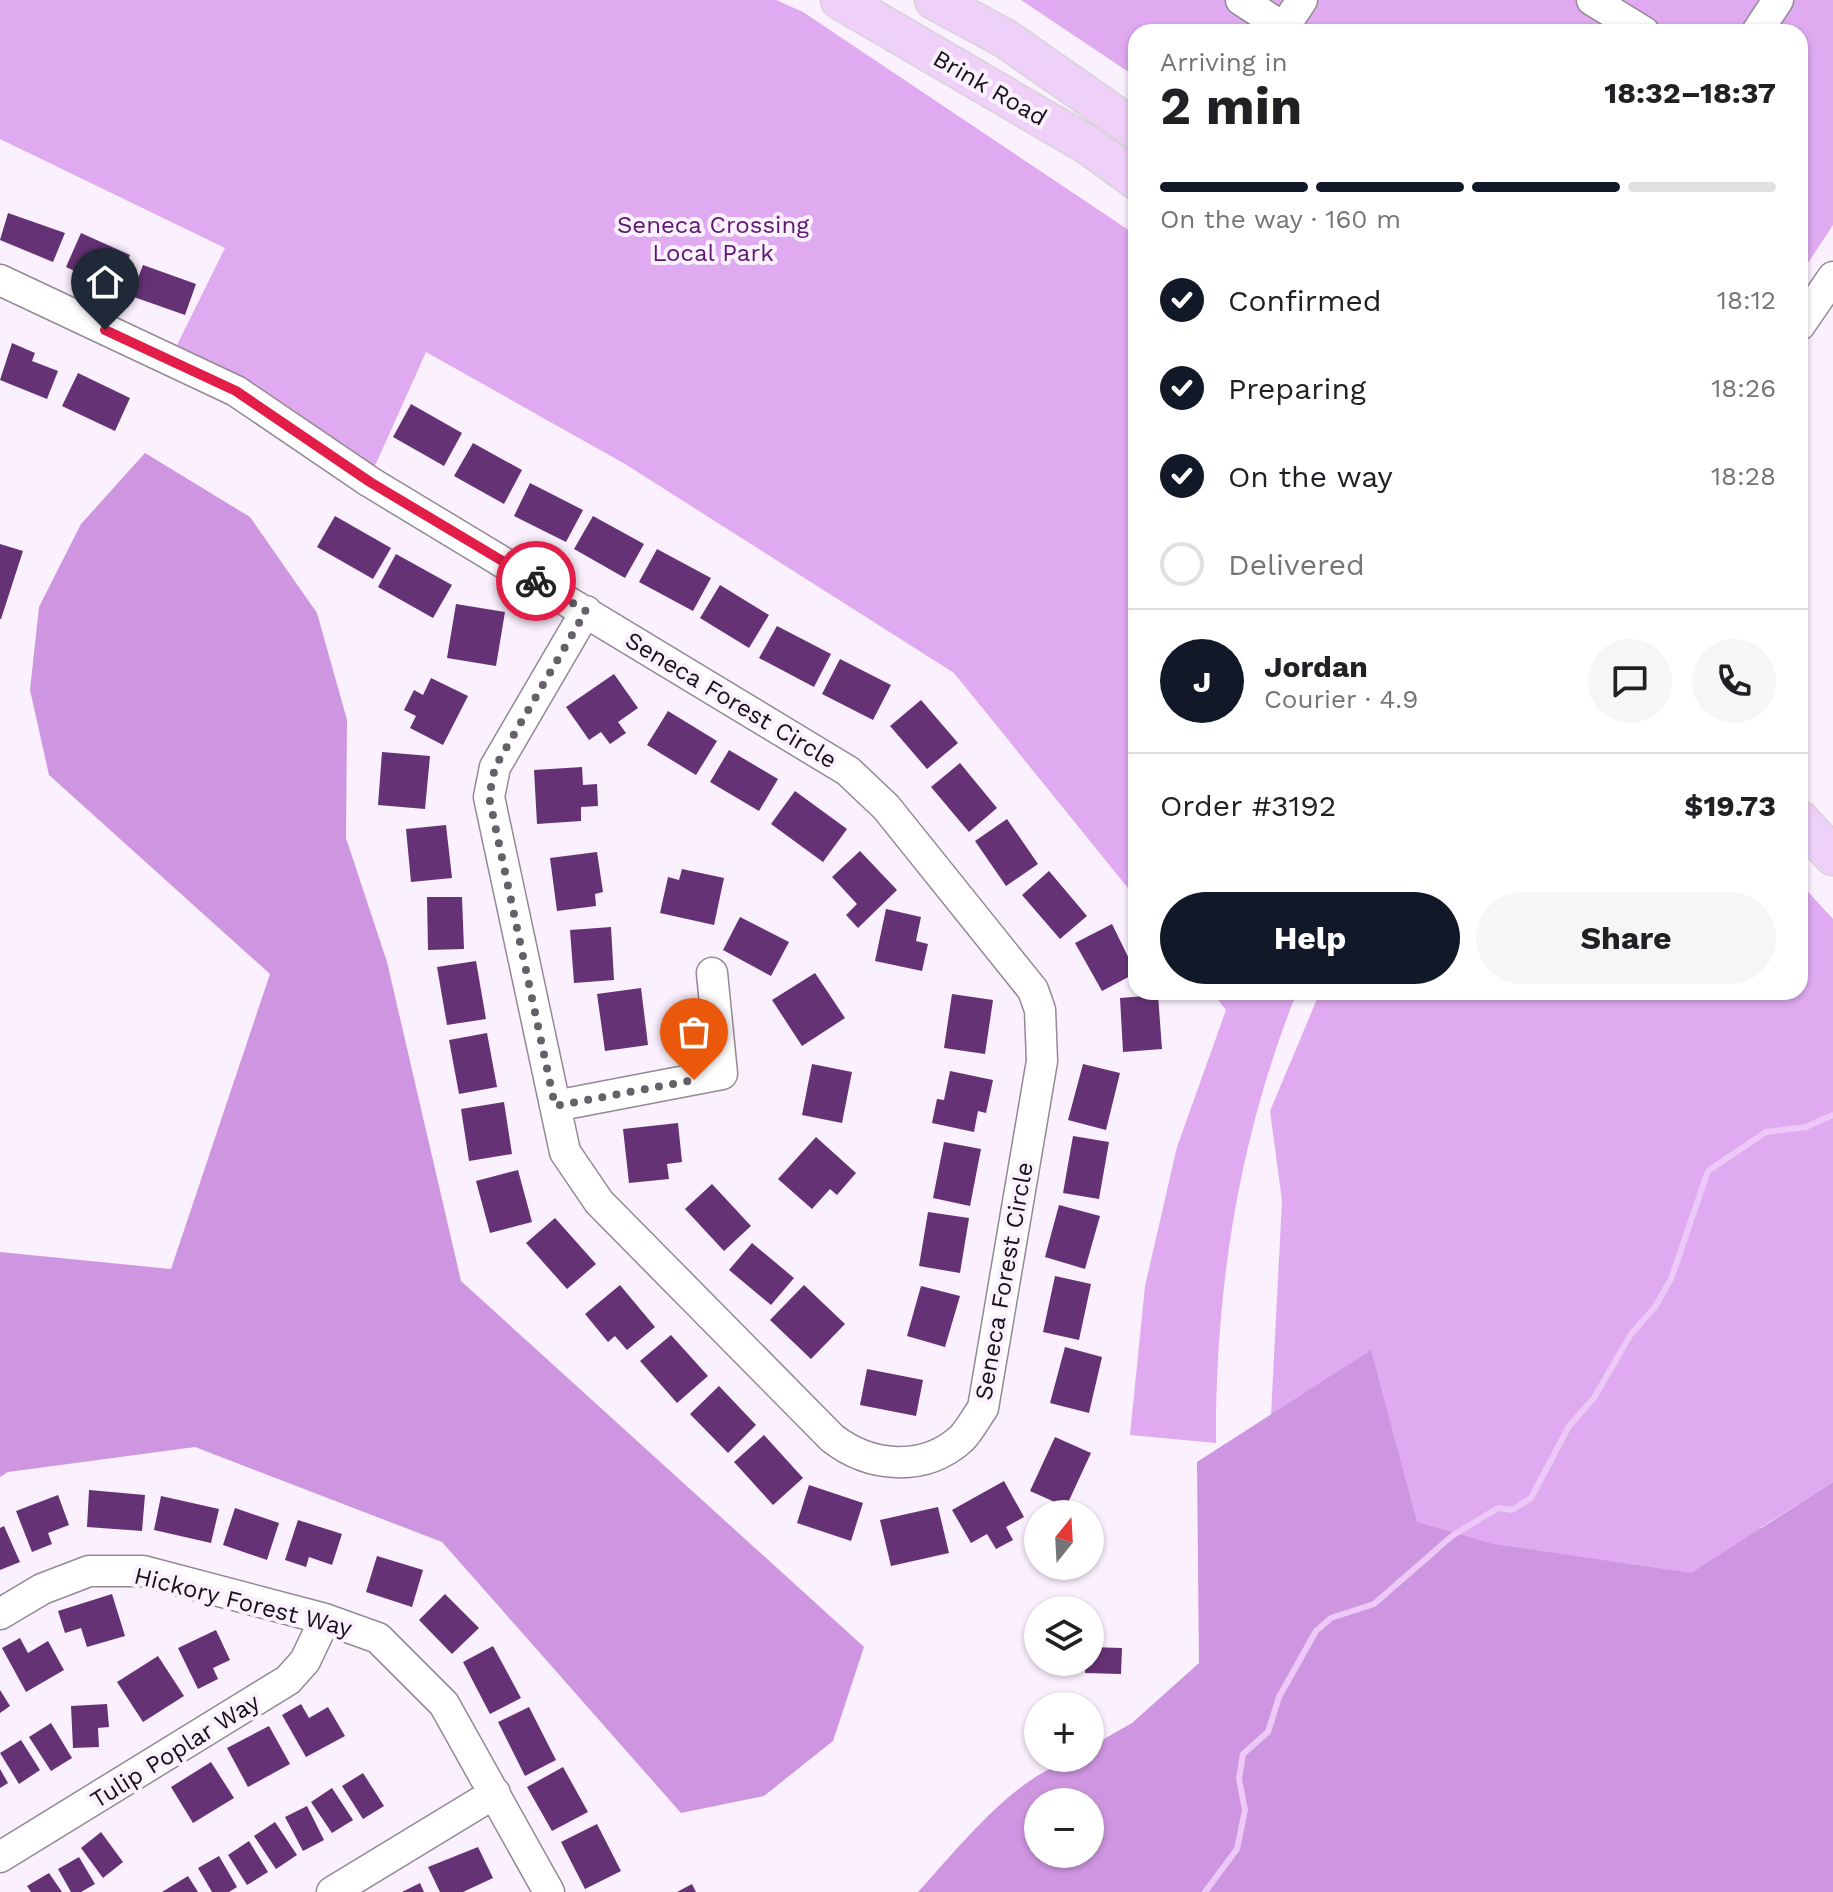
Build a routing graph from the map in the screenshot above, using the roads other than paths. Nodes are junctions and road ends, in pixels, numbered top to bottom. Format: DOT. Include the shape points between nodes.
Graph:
graph roads {
  1 [pos="840,0"];
  2 [pos="934,0"];
  3 [pos="1241,0"];
  4 [pos="1302,0"];
  5 [pos="1592,0"];
  6 [pos="1778,0"];
  7 [pos="1274,24"];
  8 [pos="1286,24"];
  9 [pos="1631,24"];
  10 [pos="1762,24"];
  11 [pos="1128,124"];
  12 [pos="1128,174"];
  13 [pos="1833,277"];
  14 [pos="0,280"];
  15 [pos="1808,313"];
  16 [pos="586,611"];
  17 [pos="1808,829"];
  18 [pos="1833,856"];
  19 [pos="712,973"];
  20 [pos="555,1106"];
  21 [pos="0,1614"];
  22 [pos="325,1619"];
  23 [pos="495,1793"];
  24 [pos="0,1857"];
  25 [pos="332,1892"];
  26 [pos="549,1892"];
  1 -- 12 [label="main road, Brink Road" via="1088,145"];
  2 -- 11 [label="main road, Brink Road" via="1006,39"];
  3 -- 7 [label="street"];
  4 -- 8 [label="street"];
  5 -- 9 [label="street"];
  6 -- 10 [label="street"];
  13 -- 15 [label="street"];
  14 -- 16 [label="street, Seneca Forest Circle" via="236,391 370,482"];
  16 -- 20 [label="street, Seneca Forest Circle" via="495,767 489,797"];
  16 -- 20 [label="street, Seneca Forest Circle" via="848,771 886,807 1033,990 1040,1010 1042,1061 983,1408 960,1439 926,1460 886,1464 847,1450 832,1438 599,1202 565,1152"];
  17 -- 18 [label="main road"];
  19 -- 20 [label="street" via="722,1074"];
  21 -- 22 [label="street, Hickory Forest Way" via="42,1589 89,1571 143,1571"];
  22 -- 23 [label="street, Hickory Forest Way" via="378,1638 398,1655 444,1704"];
  22 -- 24 [label="street, Tulip Poplar Way" via="305,1661 288,1680"];
  23 -- 25 [label="street"];
  23 -- 26 [label="street, Hickory Forest Way"];
}
